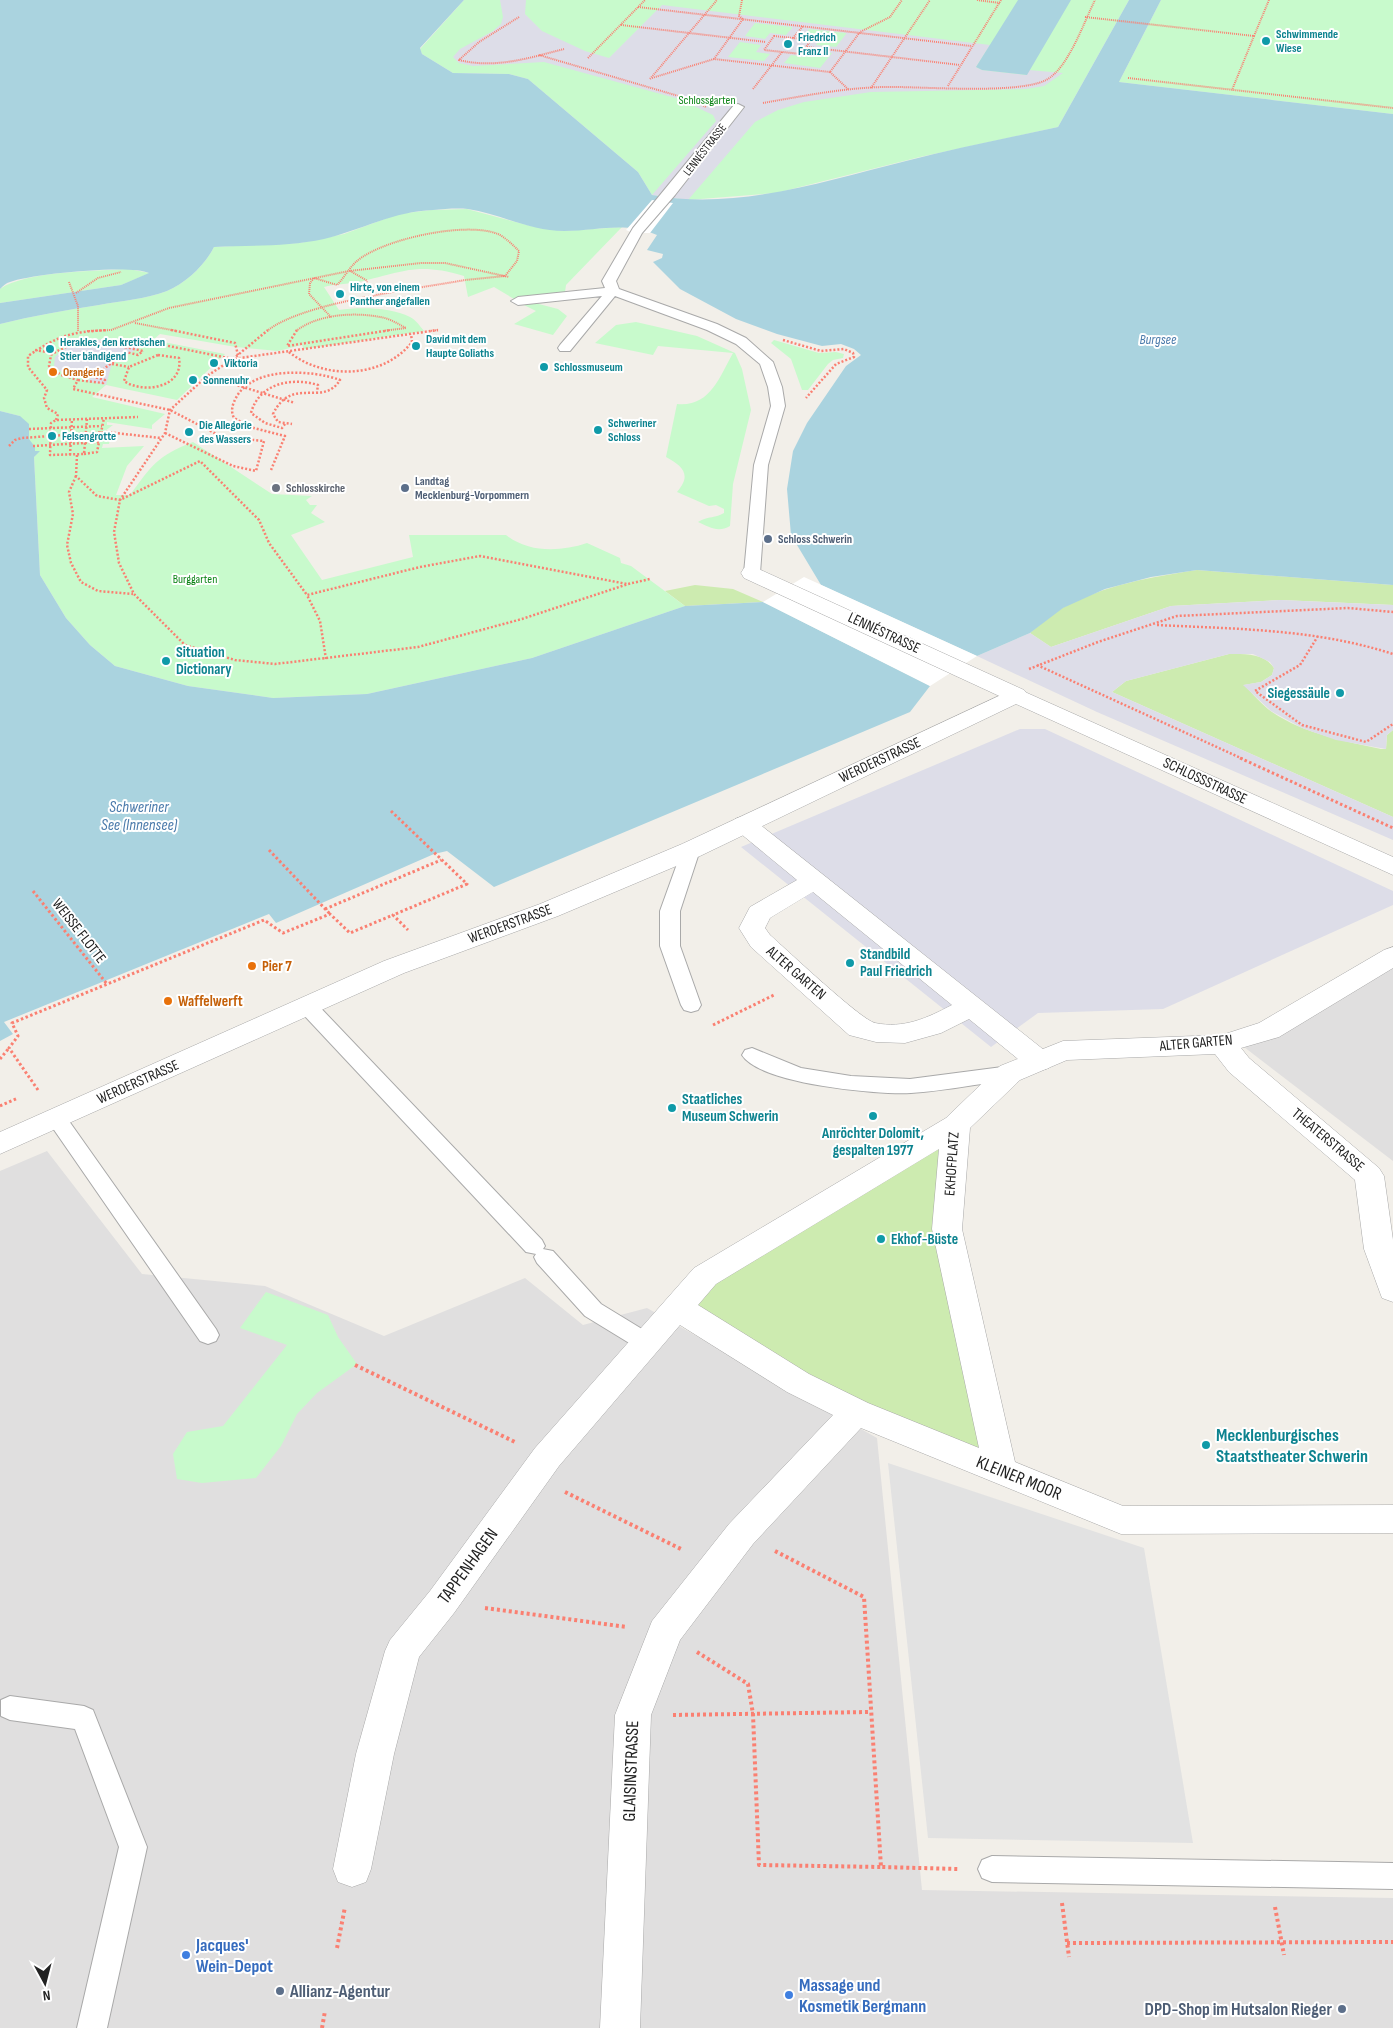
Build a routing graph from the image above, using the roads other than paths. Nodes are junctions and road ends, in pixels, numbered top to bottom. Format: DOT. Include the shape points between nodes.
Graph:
graph roads {
  1 [pos="738,107"];
  2 [pos="613,291"];
  3 [pos="518,301"];
  4 [pos="565,348"];
  5 [pos="752,573"];
  6 [pos="1016,695"];
  7 [pos="744,824"];
  8 [pos="691,850"];
  9 [pos="1393,867"];
  10 [pos="815,880"];
  11 [pos="1393,956"];
  12 [pos="692,1005"];
  13 [pos="307,1006"];
  14 [pos="973,1006"];
  15 [pos="1223,1044"];
  16 [pos="752,1055"];
  17 [pos="1039,1061"];
  18 [pos="1010,1073"];
  19 [pos="57,1119"];
  20 [pos="956,1125"];
  21 [pos="0,1144"];
  22 [pos="1393,1290"];
  23 [pos="677,1308"];
  24 [pos="208,1335"];
  25 [pos="647,1343"];
  26 [pos="856,1412"];
  27 [pos="1000,1469"];
  28 [pos="1393,1519"];
  29 [pos="10,1708"];
  30 [pos="352,1869"];
  31 [pos="992,1869"];
  32 [pos="1393,1876"];
  33 [pos="92,2028"];
  34 [pos="620,2028"];
  1 -- 2 [label="lane, LENNÉSTRASSE" via="672,192 637,231 609,281"];
  2 -- 3 [label="lane"];
  2 -- 4 [label="lane"];
  2 -- 5 [label="lane" via="712,327 741,341 766,362 778,406 762,465"];
  5 -- 6 [label="street, LENNÉSTRASSE"];
  6 -- 7 [label="street, WERDERSTRASSE"];
  6 -- 9 [label="street, SCHLOSSSTRASSE"];
  7 -- 8 [label="street, WERDERSTRASSE"];
  7 -- 10 [label="street"];
  8 -- 12 [label="lane" via="670,911 670,946"];
  8 -- 13 [label="street, WERDERSTRASSE" via="549,910 394,967"];
  10 -- 14 [label="street"];
  10 -- 14 [label="street, ALTER GARTEN" via="759,913 752,928 760,941 859,1028 878,1034 922,1032"];
  11 -- 15 [label="street, ALTER GARTEN" via="1269,1030"];
  13 -- 19 [label="street, WERDERSTRASSE"];
  13 -- 25 [label="lane" via="593,1310"];
  14 -- 17 [label="street"];
  15 -- 17 [label="street, ALTER GARTEN" via="1063,1051"];
  15 -- 22 [label="street, THEATERSTRASSE" via="1239,1065 1370,1176 1379,1249"];
  16 -- 18 [label="lane" via="766,1064 799,1075 851,1083 910,1086"];
  17 -- 18 [label="street, ALTER GARTEN"];
  18 -- 20 [label="street, ALTER GARTEN"];
  19 -- 21 [label="street, WERDERSTRASSE"];
  19 -- 24 [label="lane"];
  20 -- 23 [label="street, EKHOFPLATZ" via="706,1276"];
  20 -- 27 [label="street, EKHOFPLATZ" via="947,1230"];
  23 -- 25 [label="street, TAPPENHAGEN"];
  23 -- 26 [label="street, KLEINER MOOR" via="798,1383"];
  25 -- 30 [label="street, TAPPENHAGEN" via="540,1467 442,1602 402,1651"];
  26 -- 27 [label="street, KLEINER MOOR"];
  26 -- 34 [label="street, GLAISINSTRASSE" via="741,1534 666,1632 632,1715"];
  27 -- 28 [label="street, KLEINER MOOR" via="1121,1520"];
  29 -- 33 [label="lane" via="84,1718 133,1846"];
  31 -- 32 [label="lane"];
}
